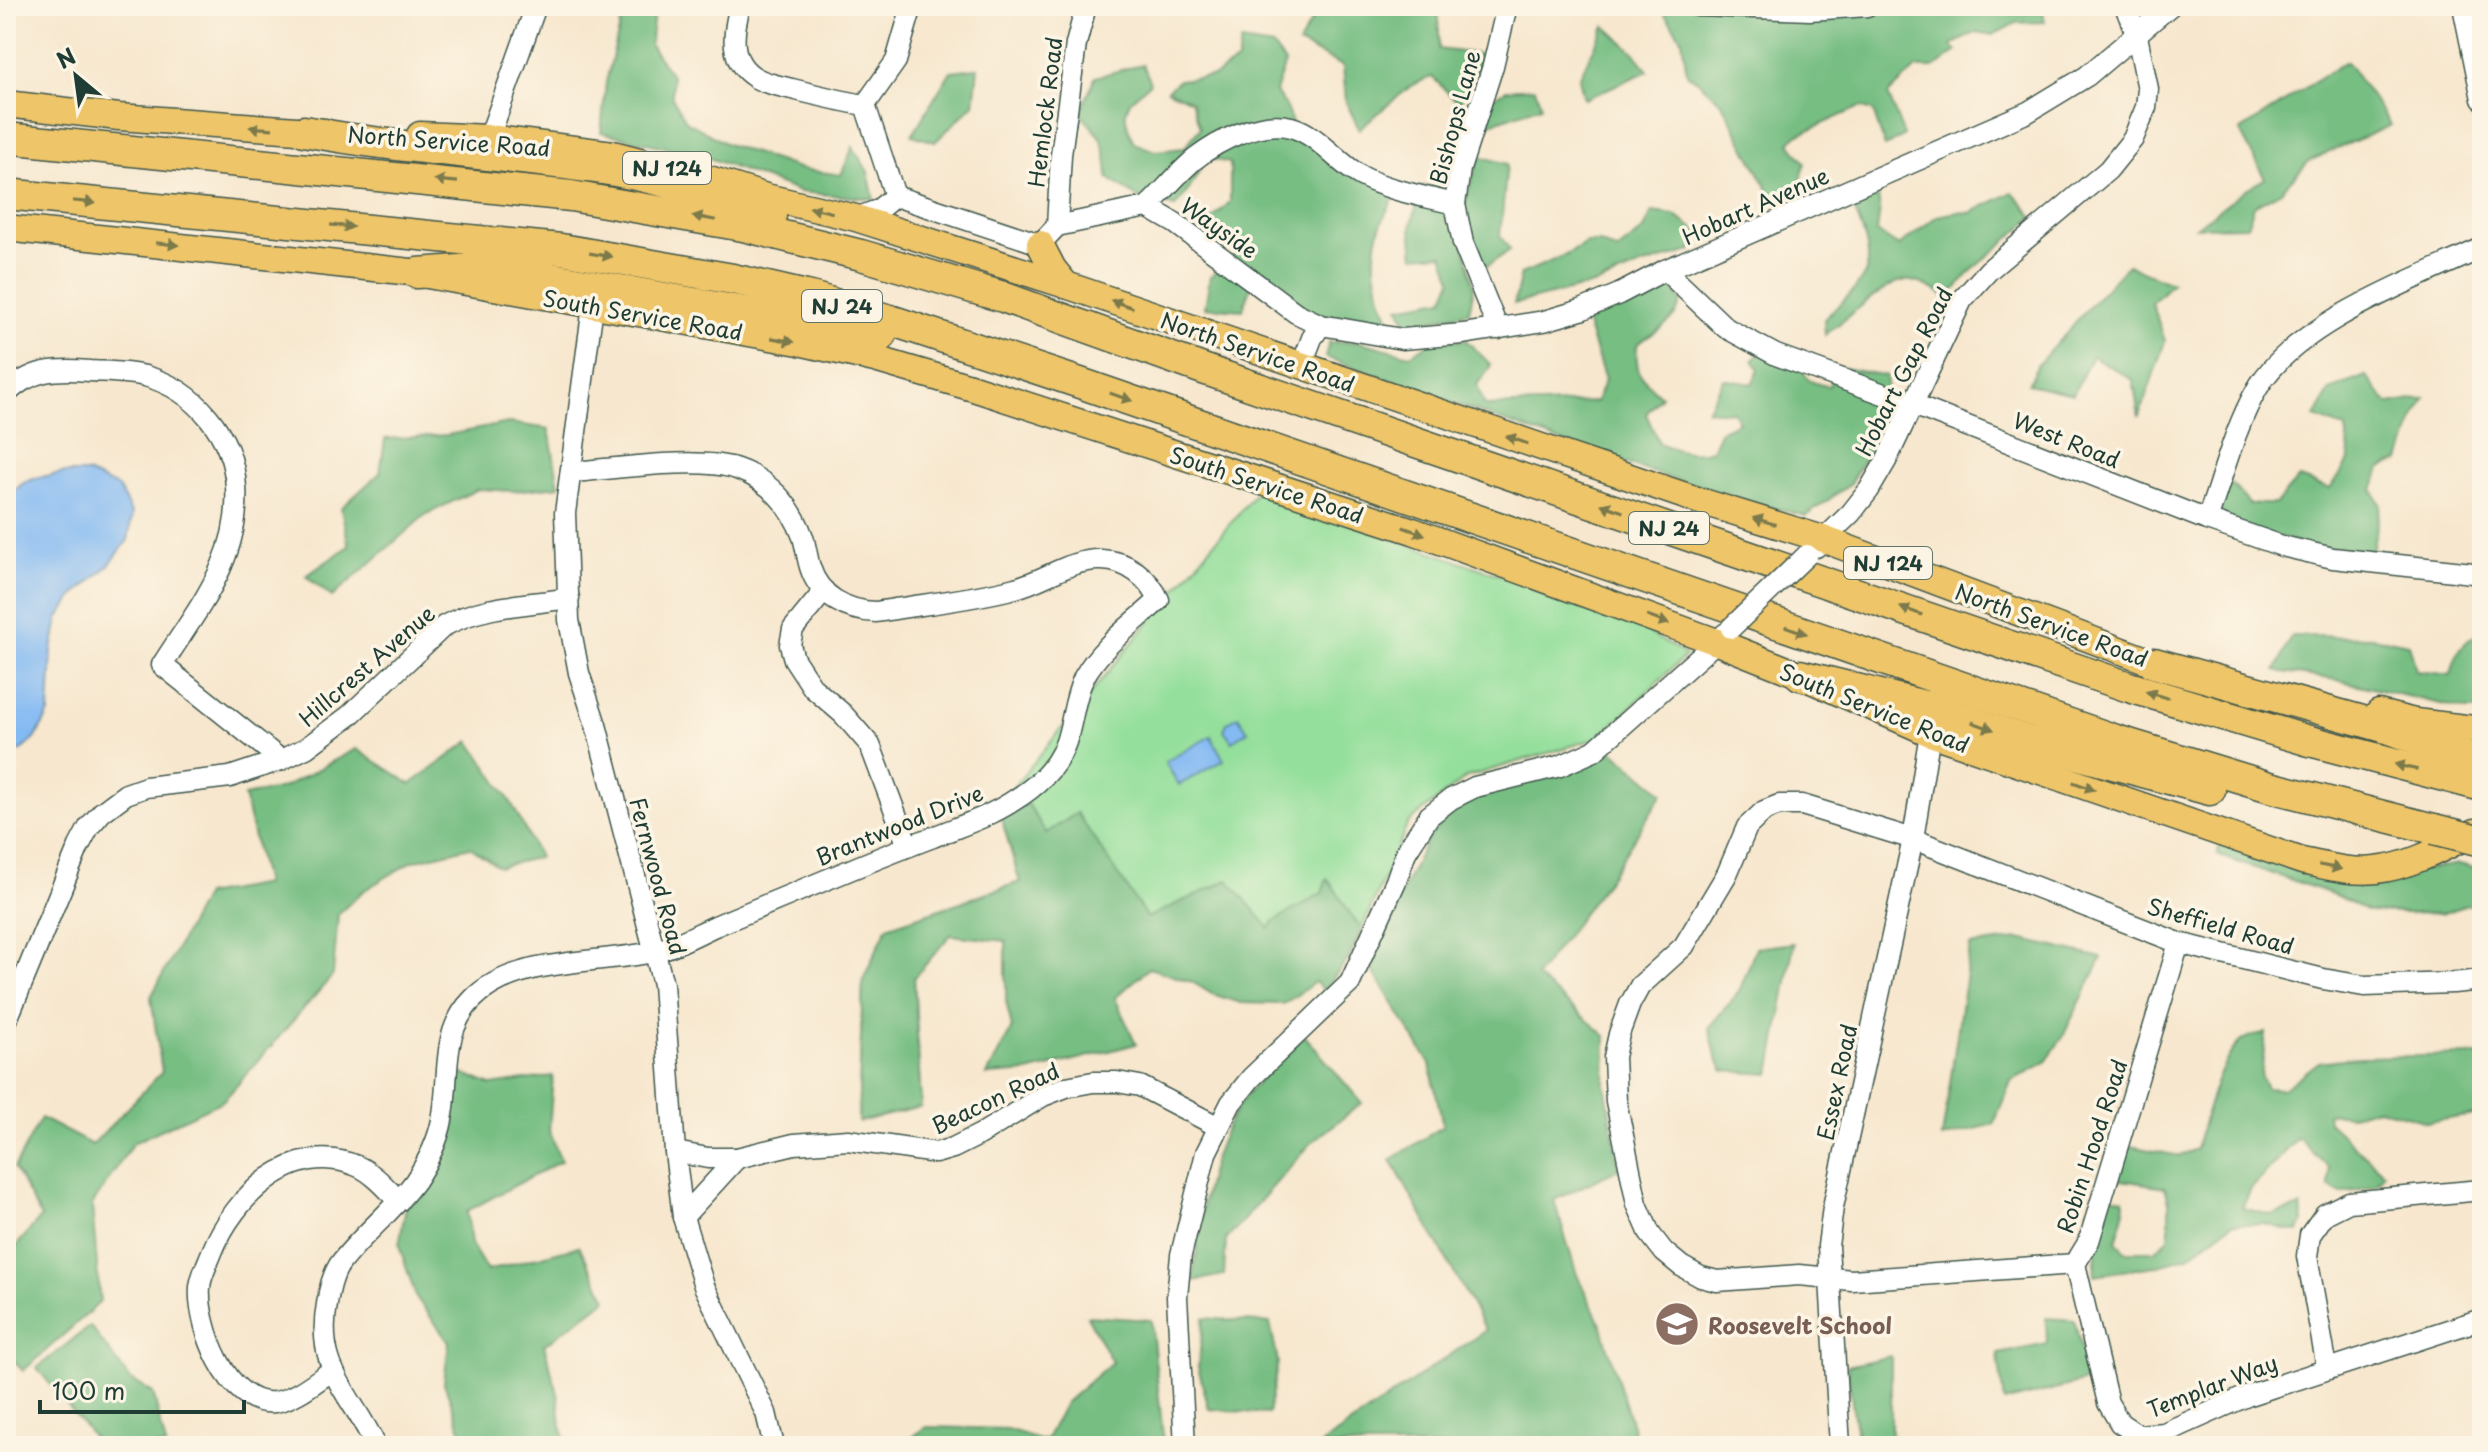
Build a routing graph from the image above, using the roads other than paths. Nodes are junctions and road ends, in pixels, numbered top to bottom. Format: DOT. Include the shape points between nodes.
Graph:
graph roads {
  1 [pos="536,6"];
  2 [pos="740,6"];
  3 [pos="912,6"];
  4 [pos="1086,6"];
  5 [pos="1507,6"];
  6 [pos="1697,6"];
  7 [pos="1867,6"];
  8 [pos="2125,6"];
  9 [pos="2170,6"];
  10 [pos="2463,6"];
  11 [pos="2137,36"];
  12 [pos="2482,99"];
  13 [pos="6,104"];
  14 [pos="865,105"];
  15 [pos="304,131"];
  16 [pos="6,138"];
  17 [pos="489,138"];
  18 [pos="6,194"];
  19 [pos="895,196"];
  20 [pos="1455,204"];
  21 [pos="1147,207"];
  22 [pos="856,218"];
  23 [pos="6,228"];
  24 [pos="1049,235"];
  25 [pos="2482,248"];
  26 [pos="861,255"];
  27 [pos="1665,270"];
  28 [pos="417,273"];
  29 [pos="1066,285"];
  30 [pos="593,306"];
  31 [pos="1321,325"];
  32 [pos="1498,329"];
  33 [pos="1301,367"];
  34 [pos="1080,383"];
  35 [pos="6,394"];
  36 [pos="1911,404"];
  37 [pos="572,472"];
  38 [pos="2207,520"];
  39 [pos="1815,547"];
  40 [pos="2482,574"];
  41 [pos="824,591"];
  42 [pos="569,598"];
  43 [pos="1724,635"];
  44 [pos="2154,663"];
  45 [pos="1800,675"];
  46 [pos="2482,730"];
  47 [pos="1930,733"];
  48 [pos="281,760"];
  49 [pos="2482,762"];
  50 [pos="2482,786"];
  51 [pos="2434,829"];
  52 [pos="2482,829"];
  53 [pos="1913,839"];
  54 [pos="2482,841"];
  55 [pos="908,846"];
  56 [pos="2179,943"];
  57 [pos="654,951"];
  58 [pos="2482,980"];
  59 [pos="6,1022"];
  60 [pos="1217,1126"];
  61 [pos="675,1152"];
  62 [pos="737,1158"];
  63 [pos="2482,1190"];
  64 [pos="399,1201"];
  65 [pos="683,1217"];
  66 [pos="2075,1264"];
  67 [pos="1830,1277"];
  68 [pos="2482,1319"];
  69 [pos="2327,1368"];
  70 [pos="333,1370"];
  71 [pos="376,1446"];
  72 [pos="774,1446"];
  73 [pos="1185,1446"];
  74 [pos="1840,1446"];
  1 -- 17 [label="street"];
  2 -- 14 [label="street" via="734,47 756,79"];
  3 -- 14 [label="street" via="896,61"];
  4 -- 24 [label="street, Hemlock Road"];
  5 -- 20 [label="street, Bishops Lane" via="1460,169"];
  6 -- 7 [label="street"];
  8 -- 11 [label="street, Hobart Gap Road"];
  9 -- 11 [label="street, Hobart Avenue"];
  10 -- 12 [label="street"];
  11 -- 27 [label="street, Hobart Avenue" via="2087,76 2028,112"];
  11 -- 36 [label="street, Hobart Gap Road" via="2148,89 2133,139 2098,179 2009,251 1962,300"];
  15 -- 13 [label="main road, North Service Road / NJ 124, one-way"];
  14 -- 19 [label="street"];
  15 -- 17 [label="main road, North Service Road / NJ 124"];
  15 -- 26 [label="highway" via="374,144 597,168 686,187 770,215"];
  26 -- 16 [label="highway, NJ 24, one-way" via="768,231 571,196"];
  22 -- 17 [label="main road, North Service Road / NJ 124, one-way" via="613,154"];
  18 -- 34 [label="highway, NJ 24, one-way" via="474,238 648,262 811,297"];
  19 -- 22 [label="street"];
  19 -- 24 [label="street"];
  20 -- 21 [label="street" via="1385,186 1343,165 1292,127 1270,126 1244,132 1195,160"];
  20 -- 32 [label="street, Bishops Lane" via="1463,243"];
  21 -- 24 [label="street, Wayside"];
  21 -- 31 [label="street, Wayside" via="1296,313"];
  22 -- 29 [label="main road, North Service Road / NJ 124"];
  23 -- 28 [label="main road, South Service Road, one-way"];
  24 -- 29 [label="main road" via="1053,269"];
  25 -- 38 [label="street" via="2360,305 2282,355 2255,390"];
  50 -- 26 [label="highway, NJ 24, one-way" via="2129,687 1003,297"];
  27 -- 32 [label="street, Hobart Avenue" via="1581,310"];
  27 -- 36 [label="street, West Road" via="1726,328 1750,343"];
  28 -- 30 [label="main road, South Service Road"];
  28 -- 34 [label="highway" via="474,269 562,280 860,331"];
  33 -- 29 [label="main road, North Service Road / NJ 124, one-way"];
  30 -- 37 [label="street, Fernwood Road"];
  30 -- 43 [label="main road, South Service Road, one-way" via="875,359"];
  31 -- 32 [label="street, Hobart Avenue" via="1402,339"];
  31 -- 33 [label="street"];
  39 -- 33 [label="main road, North Service Road / NJ 124, one-way" via="1703,502"];
  34 -- 51 [label="highway, NJ 24, one-way" via="2113,739"];
  35 -- 48 [label="street" via="44,370 130,373 179,390 215,426 235,473 231,542 222,570 162,665"];
  36 -- 38 [label="street, West Road"];
  36 -- 39 [label="street, Hobart Gap Road" via="1869,490"];
  37 -- 41 [label="street" via="703,463 745,472 787,506 813,576"];
  37 -- 42 [label="street, Fernwood Road" via="565,513"];
  38 -- 40 [label="street, West Road" via="2333,558"];
  39 -- 43 [label="street, Hobart Gap Road, bridge"];
  39 -- 44 [label="main road, North Service Road / NJ 124"];
  41 -- 55 [label="street" via="793,629 794,659 813,688 870,745"];
  41 -- 55 [label="street, Brantwood Drive" via="848,608 876,612 1011,589 1072,564 1100,559 1138,573 1159,600 1101,653 1084,677 1066,742 1036,786 980,819"];
  42 -- 48 [label="street, Hillcrest Avenue" via="478,612 444,626 328,733"];
  42 -- 57 [label="street, Fernwood Road" via="579,673"];
  43 -- 45 [label="main road, South Service Road"];
  43 -- 60 [label="street" via="1594,751 1560,766 1475,787 1429,816 1406,852 1350,983 1251,1078"];
  44 -- 46 [label="main road, North Service Road / NJ 124" via="2415,722"];
  44 -- 49 [label="highway" via="2384,727"];
  45 -- 47 [label="main road, South Service Road"];
  45 -- 51 [label="highway, one-way" via="1933,708 2024,740 2261,804"];
  47 -- 52 [label="main road, South Service Road, one-way" via="2302,861 2346,870 2376,870 2418,860"];
  47 -- 53 [label="street, Essex Road"];
  48 -- 59 [label="street, Hillcrest Avenue" via="230,777 146,787 102,812 79,846"];
  51 -- 54 [label="highway, NJ 24, bridge"];
  53 -- 56 [label="street, Sheffield Road"];
  53 -- 67 [label="street, Essex Road" via="1833,1207"];
  53 -- 67 [label="street, Sheffield Road" via="1802,805 1764,811 1747,827 1727,874 1684,946 1640,986 1614,1057 1616,1101 1637,1204 1664,1252 1711,1280"];
  55 -- 57 [label="street, Brantwood Drive"];
  56 -- 58 [label="street, Sheffield Road" via="2364,986"];
  56 -- 66 [label="street, Robin Hood Road" via="2089,1241"];
  57 -- 61 [label="street, Fernwood Road" via="663,984"];
  57 -- 64 [label="street, Brantwood Drive" via="528,971 488,986 473,998 452,1033 438,1135"];
  60 -- 62 [label="street, Beacon Road" via="1140,1086 1093,1082 1043,1096 981,1134 936,1153 820,1140"];
  60 -- 73 [label="street" via="1181,1255 1177,1297"];
  61 -- 62 [label="street, Beacon Road"];
  61 -- 65 [label="street, Fernwood Road"];
  62 -- 65 [label="street"];
  63 -- 69 [label="street" via="2349,1202 2325,1214 2310,1235 2307,1256"];
  64 -- 70 [label="street, Brantwood Drive" via="339,1264 324,1320 324,1347"];
  64 -- 70 [label="street" via="357,1166 321,1160 295,1163 270,1176 217,1238 200,1287 211,1347 230,1380 247,1397 276,1402"];
  65 -- 72 [label="street, Fernwood Road" via="704,1286 766,1413"];
  66 -- 67 [label="street, Robin Hood Road" via="1852,1280"];
  66 -- 69 [label="street, Templar Way" via="2108,1403 2120,1423 2138,1435 2183,1426 2249,1395"];
  67 -- 74 [label="street, Essex Road"];
  68 -- 69 [label="street, Templar Way"];
  70 -- 71 [label="street, Brantwood Drive"];
}
